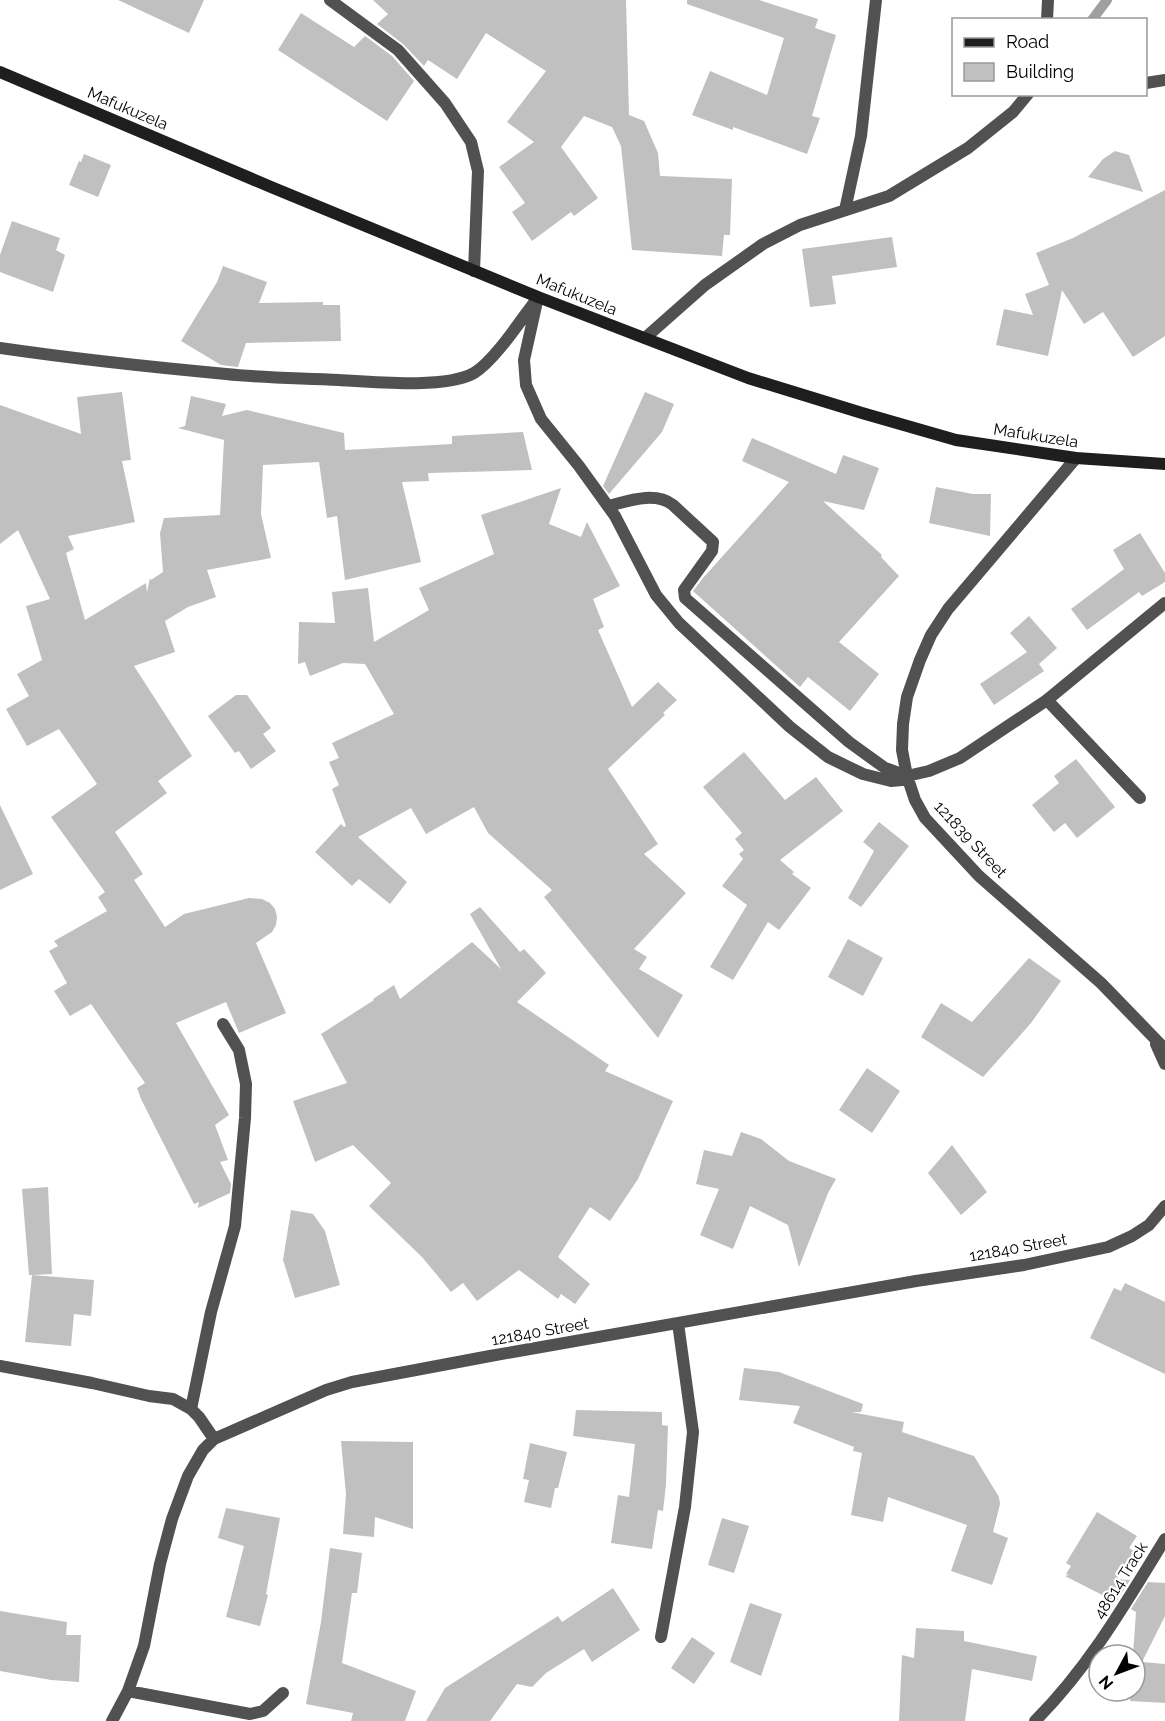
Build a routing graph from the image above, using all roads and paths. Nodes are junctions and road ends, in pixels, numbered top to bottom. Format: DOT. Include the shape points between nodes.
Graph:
graph roads {
  1 [pos="330,0"];
  2 [pos="876,0"];
  3 [pos="1048,0"];
  4 [pos="1047,18"];
  5 [pos="0,72"];
  6 [pos="1165,80"];
  7 [pos="1147,82"];
  8 [pos="1026,96"];
  9 [pos="845,210"];
  10 [pos="474,271"];
  11 [pos="538,297"];
  12 [pos="645,338"];
  13 [pos="0,348"];
  14 [pos="1076,458"];
  15 [pos="1165,464"];
  16 [pos="608,506"];
  17 [pos="1165,603"];
  18 [pos="1047,700"];
  19 [pos="907,776"];
  20 [pos="1140,798"];
  21 [pos="223,1024"];
  22 [pos="1153,1037"];
  23 [pos="1165,1049"];
  24 [pos="1165,1064"];
  25 [pos="1165,1206"];
  26 [pos="678,1323"];
  27 [pos="0,1366"];
  28 [pos="191,1409"];
  29 [pos="214,1439"];
  30 [pos="1165,1539"];
  31 [pos="661,1637"];
  32 [pos="128,1691"];
  33 [pos="283,1693"];
  34 [pos="112,1721"];
  35 [pos="1035,1721"];
  1 -- 10 [label="street" via="398,50 445,103 471,142 478,171"];
  2 -- 9 [label="street" via="861,136"];
  3 -- 4 [label="street"];
  5 -- 10 [label="main road, Mafukuzela"];
  6 -- 7 [label="street"];
  8 -- 9 [label="street" via="969,148 889,196"];
  9 -- 12 [label="street" via="800,225 763,244 705,285"];
  10 -- 11 [label="main road, Mafukuzela"];
  11 -- 12 [label="main road, Mafukuzela"];
  11 -- 13 [label="street" via="487,363 462,378 440,382 228,375"];
  11 -- 16 [label="street" via="524,360 526,385 541,419"];
  12 -- 14 [label="main road, Mafukuzela" via="748,378 956,440"];
  14 -- 15 [label="main road, Mafukuzela"];
  14 -- 19 [label="street, 121839 Street" via="948,609 931,635 907,697 902,750"];
  16 -- 19 [label="street" via="656,595 679,623 790,727 828,757 864,774 891,781"];
  16 -- 19 [label="street" via="642,498 667,500 674,505 713,542 712,551 684,590 685,598 849,742 885,768"];
  17 -- 18 [label="street"];
  18 -- 19 [label="street" via="960,758"];
  18 -- 20 [label="street"];
  19 -- 22 [label="street, 121839 Street" via="925,818 947,843 1101,983"];
  21 -- 28 [label="street" via="239,1050 246,1084 245,1118 235,1226"];
  22 -- 23 [label="street, 121839 Street"];
  22 -- 24 [label="street"];
  25 -- 26 [label="street, 121840 Street" via="1149,1225 1108,1247 1024,1265"];
  26 -- 29 [label="street, 121840 Street" via="352,1382"];
  26 -- 31 [label="street" via="693,1432 685,1507"];
  27 -- 28 [label="street" via="173,1399"];
  28 -- 29 [label="street"];
  29 -- 32 [label="street, 121840 Street" via="188,1476 172,1519 144,1646"];
  30 -- 35 [label="street, 48614 Track" via="1102,1639 1068,1686"];
  32 -- 33 [label="street" via="250,1714 262,1711"];
  32 -- 34 [label="street, 121840 Street"];
}
